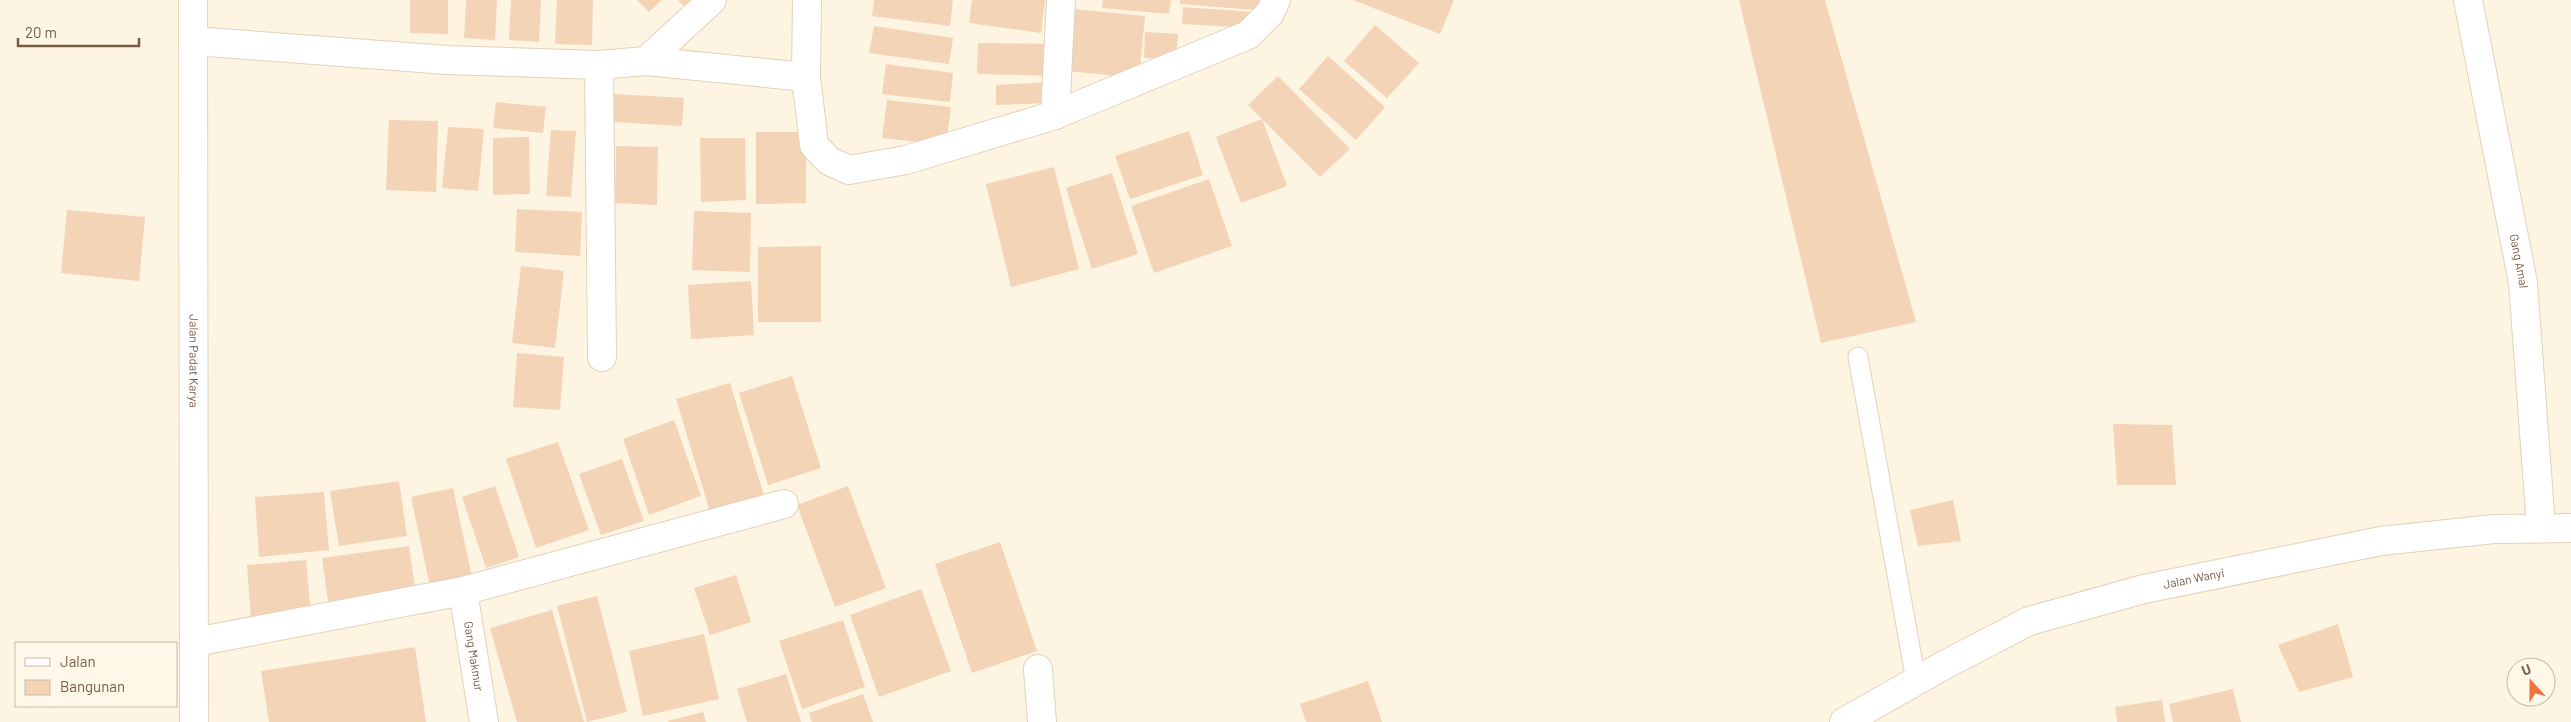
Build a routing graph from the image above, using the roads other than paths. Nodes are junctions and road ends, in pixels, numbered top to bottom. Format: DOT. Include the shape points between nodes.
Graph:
graph roads {
  1 [pos="193,0"];
  2 [pos="712,0"];
  3 [pos="807,0"];
  4 [pos="1061,0"];
  5 [pos="1276,0"];
  6 [pos="2468,0"];
  7 [pos="194,41"];
  8 [pos="646,61"];
  9 [pos="600,65"];
  10 [pos="806,77"];
  11 [pos="1056,115"];
  12 [pos="602,357"];
  13 [pos="1858,357"];
  14 [pos="784,504"];
  15 [pos="2541,527"];
  16 [pos="2571,528"];
  17 [pos="463,591"];
  18 [pos="194,642"];
  19 [pos="1038,669"];
  20 [pos="1916,681"];
  21 [pos="194,722"];
  22 [pos="484,722"];
  23 [pos="1042,722"];
  24 [pos="1844,722"];
  1 -- 7 [label="street, Jalan Padat Karya"];
  2 -- 8 [label="street"];
  3 -- 10 [label="street"];
  4 -- 11 [label="street"];
  5 -- 11 [label="street" via="1270,13 1248,35"];
  6 -- 15 [label="street, Gang Amal" via="2523,282"];
  7 -- 9 [label="street" via="446,60"];
  7 -- 18 [label="street, Jalan Padat Karya"];
  8 -- 9 [label="street"];
  8 -- 10 [label="street"];
  9 -- 12 [label="street"];
  10 -- 11 [label="street" via="814,145 829,162 849,170 906,160"];
  13 -- 20 [label="lane"];
  14 -- 17 [label="street"];
  15 -- 16 [label="street, Jalan Wanyi"];
  15 -- 20 [label="street, Jalan Wanyi" via="2381,541 2144,590 2029,620"];
  17 -- 18 [label="street"];
  17 -- 22 [label="street, Gang Makmur"];
  18 -- 21 [label="street, Jalan Padat Karya"];
  19 -- 23 [label="street"];
  20 -- 24 [label="street, Jalan Wanyi"];
}
